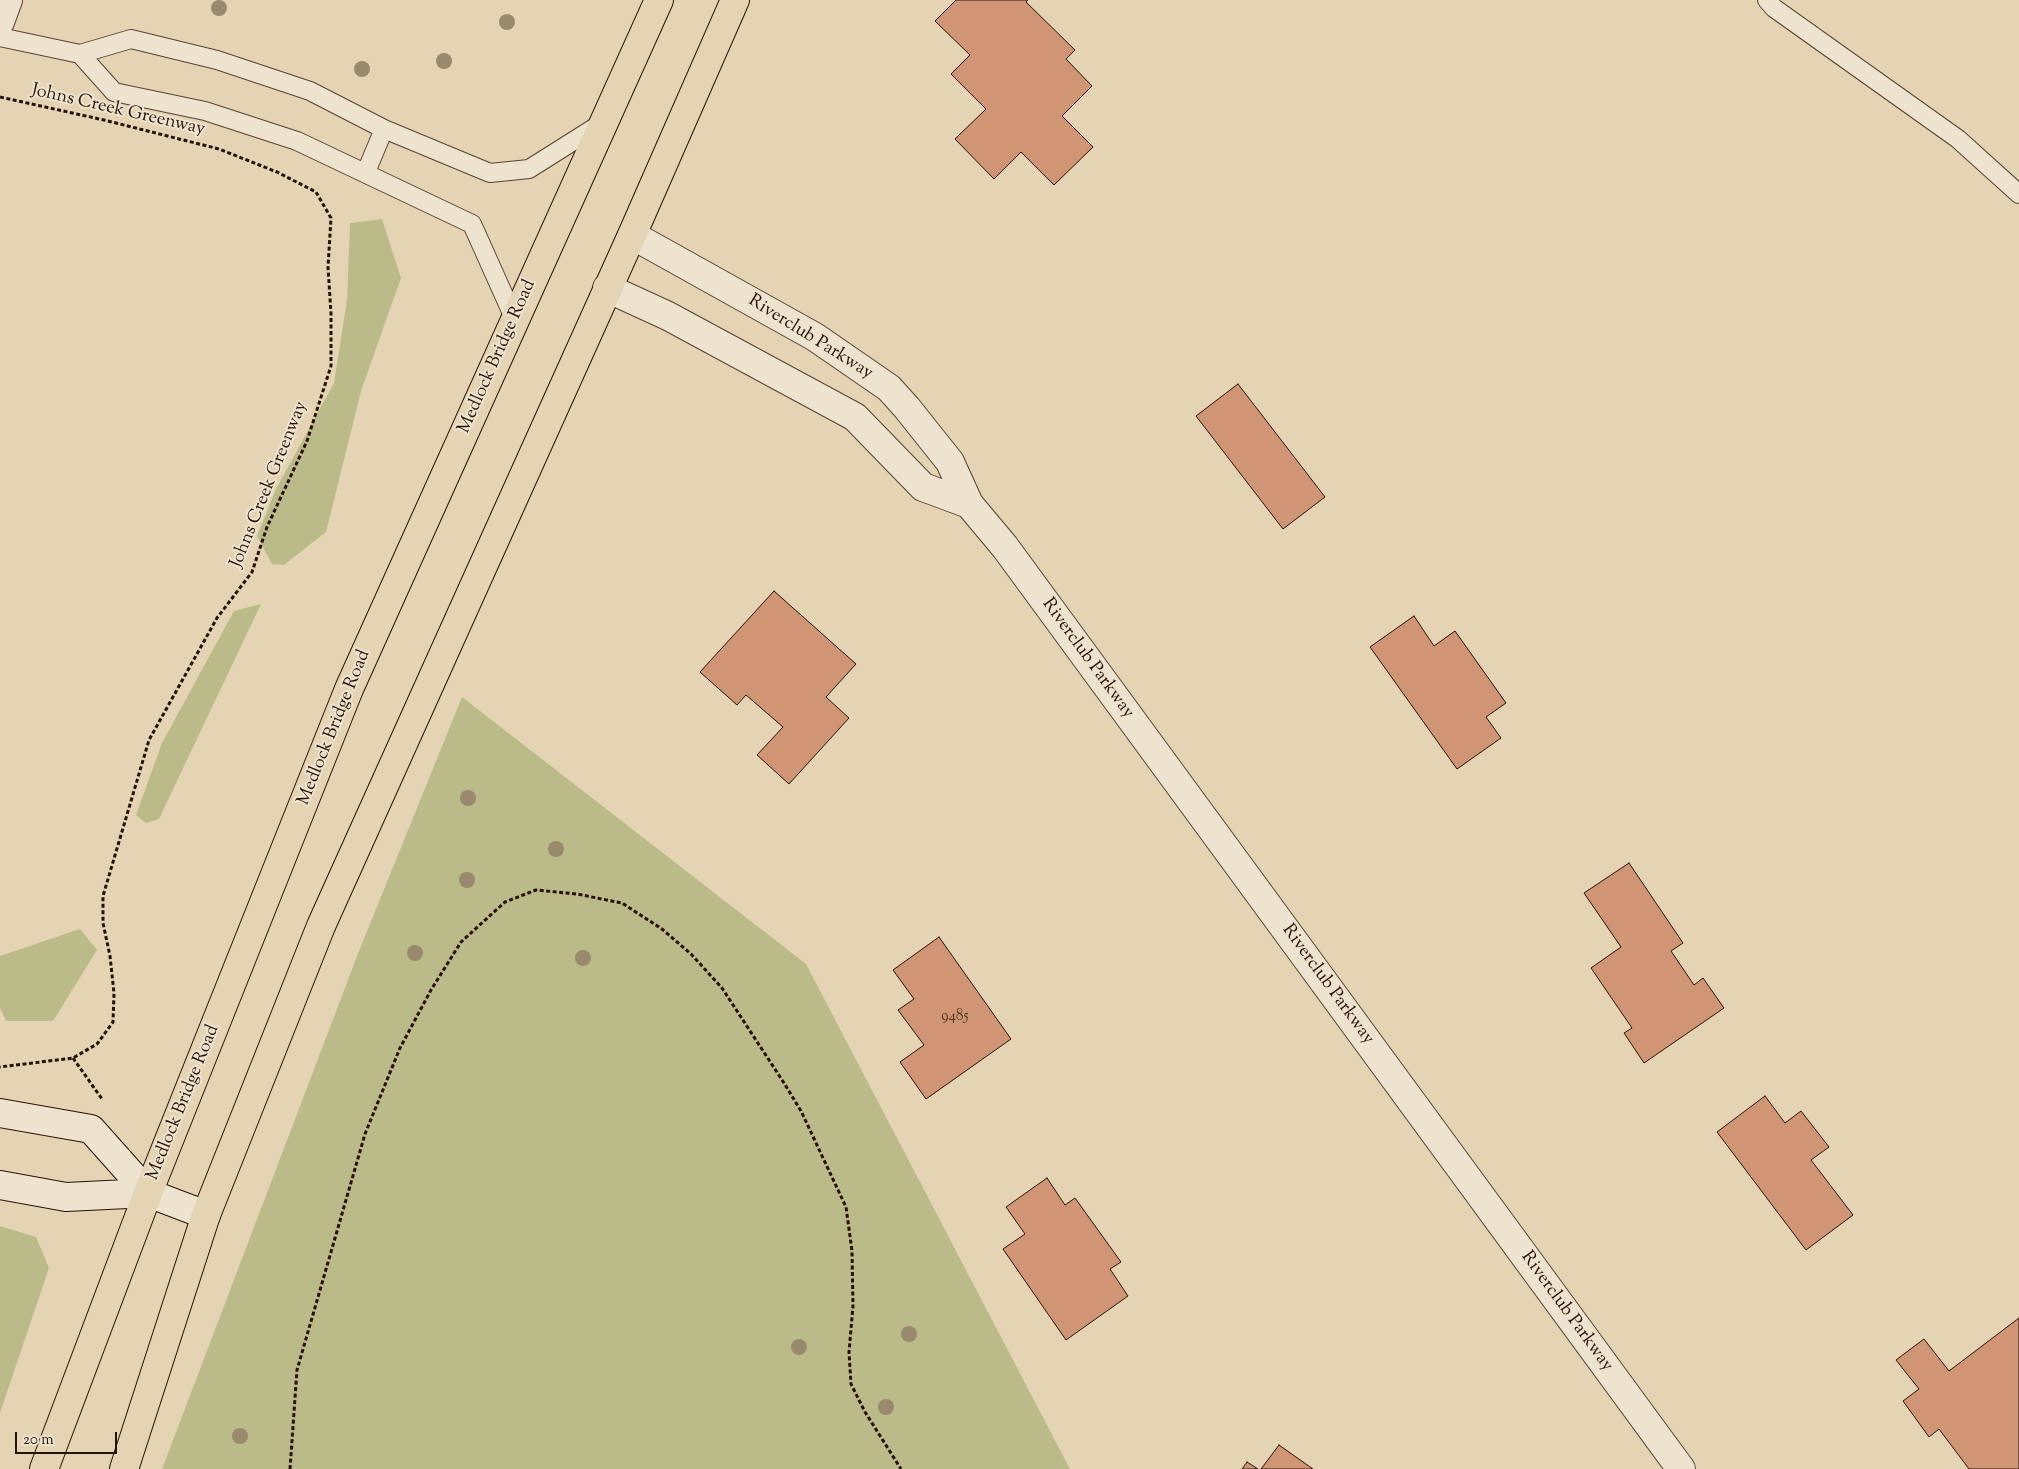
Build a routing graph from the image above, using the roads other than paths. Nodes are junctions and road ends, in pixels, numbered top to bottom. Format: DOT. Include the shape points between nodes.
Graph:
graph roads {
  1 [pos="8,0"];
  2 [pos="659,0"];
  3 [pos="735,0"];
  4 [pos="1768,0"];
  5 [pos="0,22"];
  6 [pos="0,37"];
  7 [pos="80,54"];
  8 [pos="605,122"];
  9 [pos="384,129"];
  10 [pos="366,172"];
  11 [pos="2019,194"];
  12 [pos="632,234"];
  13 [pos="607,288"];
  14 [pos="515,320"];
  15 [pos="969,504"];
  16 [pos="0,1113"];
  17 [pos="0,1185"];
  18 [pos="148,1193"];
  19 [pos="206,1215"];
  20 [pos="44,1469"];
  21 [pos="124,1469"];
  22 [pos="1681,1469"];
  1 -- 5 [label="street"];
  2 -- 8 [label="highway, Medlock Bridge Road"];
  3 -- 12 [label="highway"];
  4 -- 11 [label="lane" via="1774,8 1958,139"];
  6 -- 7 [label="lane"];
  7 -- 9 [label="lane" via="131,39 217,60 310,91"];
  7 -- 10 [label="lane" via="114,92 205,111 297,141"];
  8 -- 9 [label="lane" via="529,169 490,173"];
  8 -- 14 [label="highway, Medlock Bridge Road"];
  9 -- 10 [label="lane"];
  10 -- 14 [label="lane" via="472,224"];
  12 -- 13 [label="highway"];
  12 -- 15 [label="street, Riverclub Parkway" via="815,337 889,388 950,462"];
  13 -- 15 [label="street" via="668,316 855,417 923,487"];
  13 -- 19 [label="highway" via="321,926"];
  14 -- 18 [label="highway, Medlock Bridge Road" via="349,689"];
  15 -- 22 [label="street, Riverclub Parkway" via="1022,569"];
  16 -- 18 [label="street" via="92,1129"];
  17 -- 18 [label="street" via="66,1197"];
  18 -- 19 [label="street"];
  18 -- 20 [label="highway, Medlock Bridge Road"];
  19 -- 21 [label="highway"];
}
